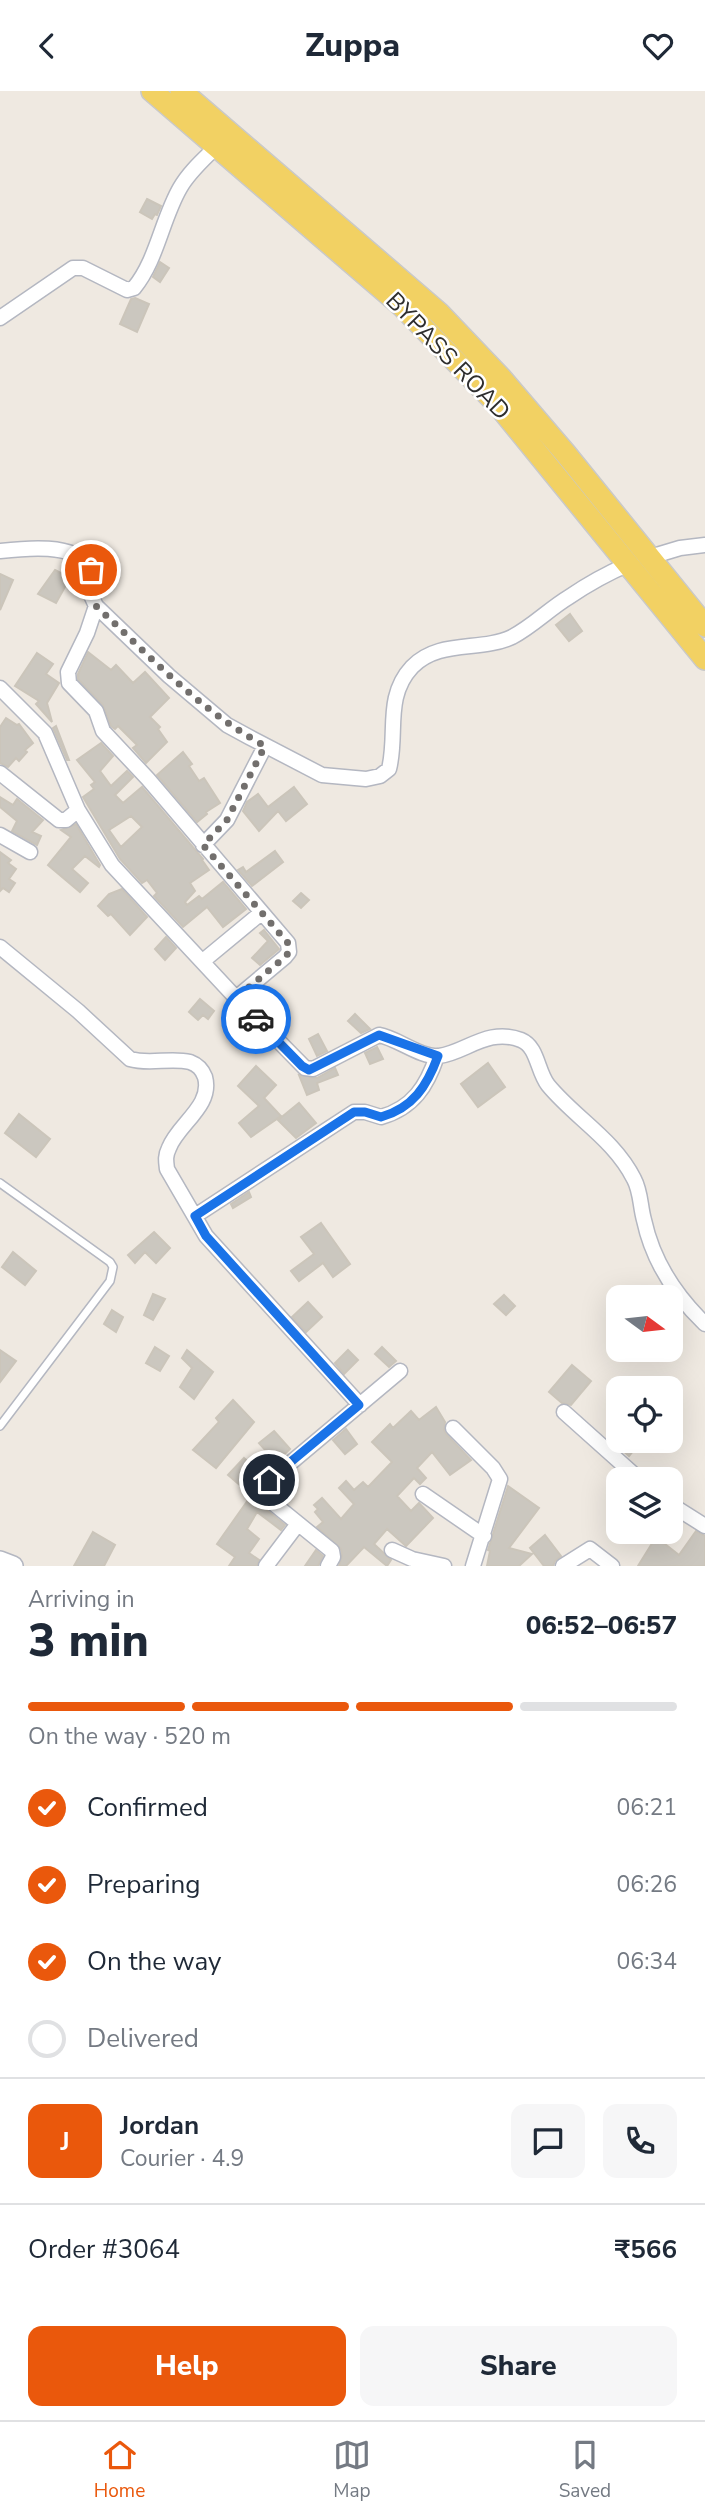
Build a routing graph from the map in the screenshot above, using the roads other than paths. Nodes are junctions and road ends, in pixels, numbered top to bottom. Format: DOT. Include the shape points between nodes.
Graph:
graph roads {
  1 [pos="152,91"];
  2 [pos="181,91"];
  3 [pos="216,147"];
  4 [pos="0,318"];
  5 [pos="705,545"];
  6 [pos="0,551"];
  7 [pos="640,560"];
  8 [pos="96,606"];
  9 [pos="705,626"];
  10 [pos="705,659"];
  11 [pos="0,688"];
  12 [pos="265,746"];
  13 [pos="0,773"];
  14 [pos="78,810"];
  15 [pos="0,835"];
  16 [pos="203,845"];
  17 [pos="30,852"];
  18 [pos="261,913"];
  19 [pos="0,947"];
  20 [pos="203,961"];
  21 [pos="236,998"];
  22 [pos="438,1056"];
  23 [pos="0,1183"];
  24 [pos="195,1216"];
  25 [pos="705,1324"];
  26 [pos="400,1371"];
  27 [pos="359,1405"];
  28 [pos="564,1412"];
  29 [pos="0,1426"];
  30 [pos="453,1428"];
  31 [pos="626,1467"];
  32 [pos="423,1494"];
  33 [pos="683,1512"];
  34 [pos="297,1525"];
  35 [pos="705,1526"];
  36 [pos="484,1536"];
  37 [pos="392,1550"];
  38 [pos="0,1561"];
  39 [pos="411,1563"];
  40 [pos="13,1566"];
  41 [pos="266,1566"];
  42 [pos="328,1566"];
  43 [pos="444,1566"];
  44 [pos="473,1566"];
  45 [pos="563,1566"];
  46 [pos="612,1566"];
  1 -- 3 [label="main road, BYPASS ROAD"];
  2 -- 7 [label="main road, BYPASS ROAD" via="439,313 501,377"];
  3 -- 4 [label="street" via="188,174 178,191 134,288 127,290 83,268 73,268"];
  3 -- 7 [label="main road, BYPASS ROAD" via="402,306"];
  5 -- 7 [label="street"];
  6 -- 8 [label="street" via="47,548 84,559 90,566"];
  7 -- 9 [label="main road, BYPASS ROAD"];
  7 -- 10 [label="main road, BYPASS ROAD"];
  7 -- 12 [label="street" via="603,576 511,637 446,649 412,667 393,710 390,764 380,776 322,775"];
  8 -- 12 [label="street" via="227,725"];
  8 -- 16 [label="street" via="68,672 69,683 96,711 103,731"];
  11 -- 14 [label="street" via="45,733"];
  12 -- 16 [label="street" via="227,820"];
  13 -- 14 [label="street" via="59,820"];
  14 -- 20 [label="street" via="112,865"];
  15 -- 17 [label="street"];
  16 -- 18 [label="street"];
  18 -- 20 [label="street"];
  18 -- 21 [label="street" via="288,943 289,952"];
  19 -- 24 [label="street" via="130,1059 184,1061 201,1068 206,1080 201,1104 175,1135 165,1159"];
  20 -- 21 [label="street"];
  21 -- 22 [label="street" via="309,1070 379,1035"];
  22 -- 24 [label="street" via="422,1092 411,1102 381,1117 354,1112"];
  22 -- 25 [label="street" via="487,1038 527,1043 548,1086 603,1136 633,1177 665,1276"];
  23 -- 29 [label="lane" via="113,1267 110,1281"];
  24 -- 27 [label="street" via="206,1236"];
  26 -- 27 [label="street"];
  27 -- 34 [label="street" via="263,1486 263,1495"];
  28 -- 31 [label="street"];
  30 -- 36 [label="street" via="500,1479"];
  32 -- 36 [label="street"];
  33 -- 35 [label="street"];
  34 -- 41 [label="street"];
  34 -- 42 [label="street" via="332,1551"];
  36 -- 44 [label="street"];
  37 -- 39 [label="street"];
  38 -- 40 [label="main road"];
  39 -- 43 [label="street"];
  45 -- 46 [label="street" via="590,1549"];
}
